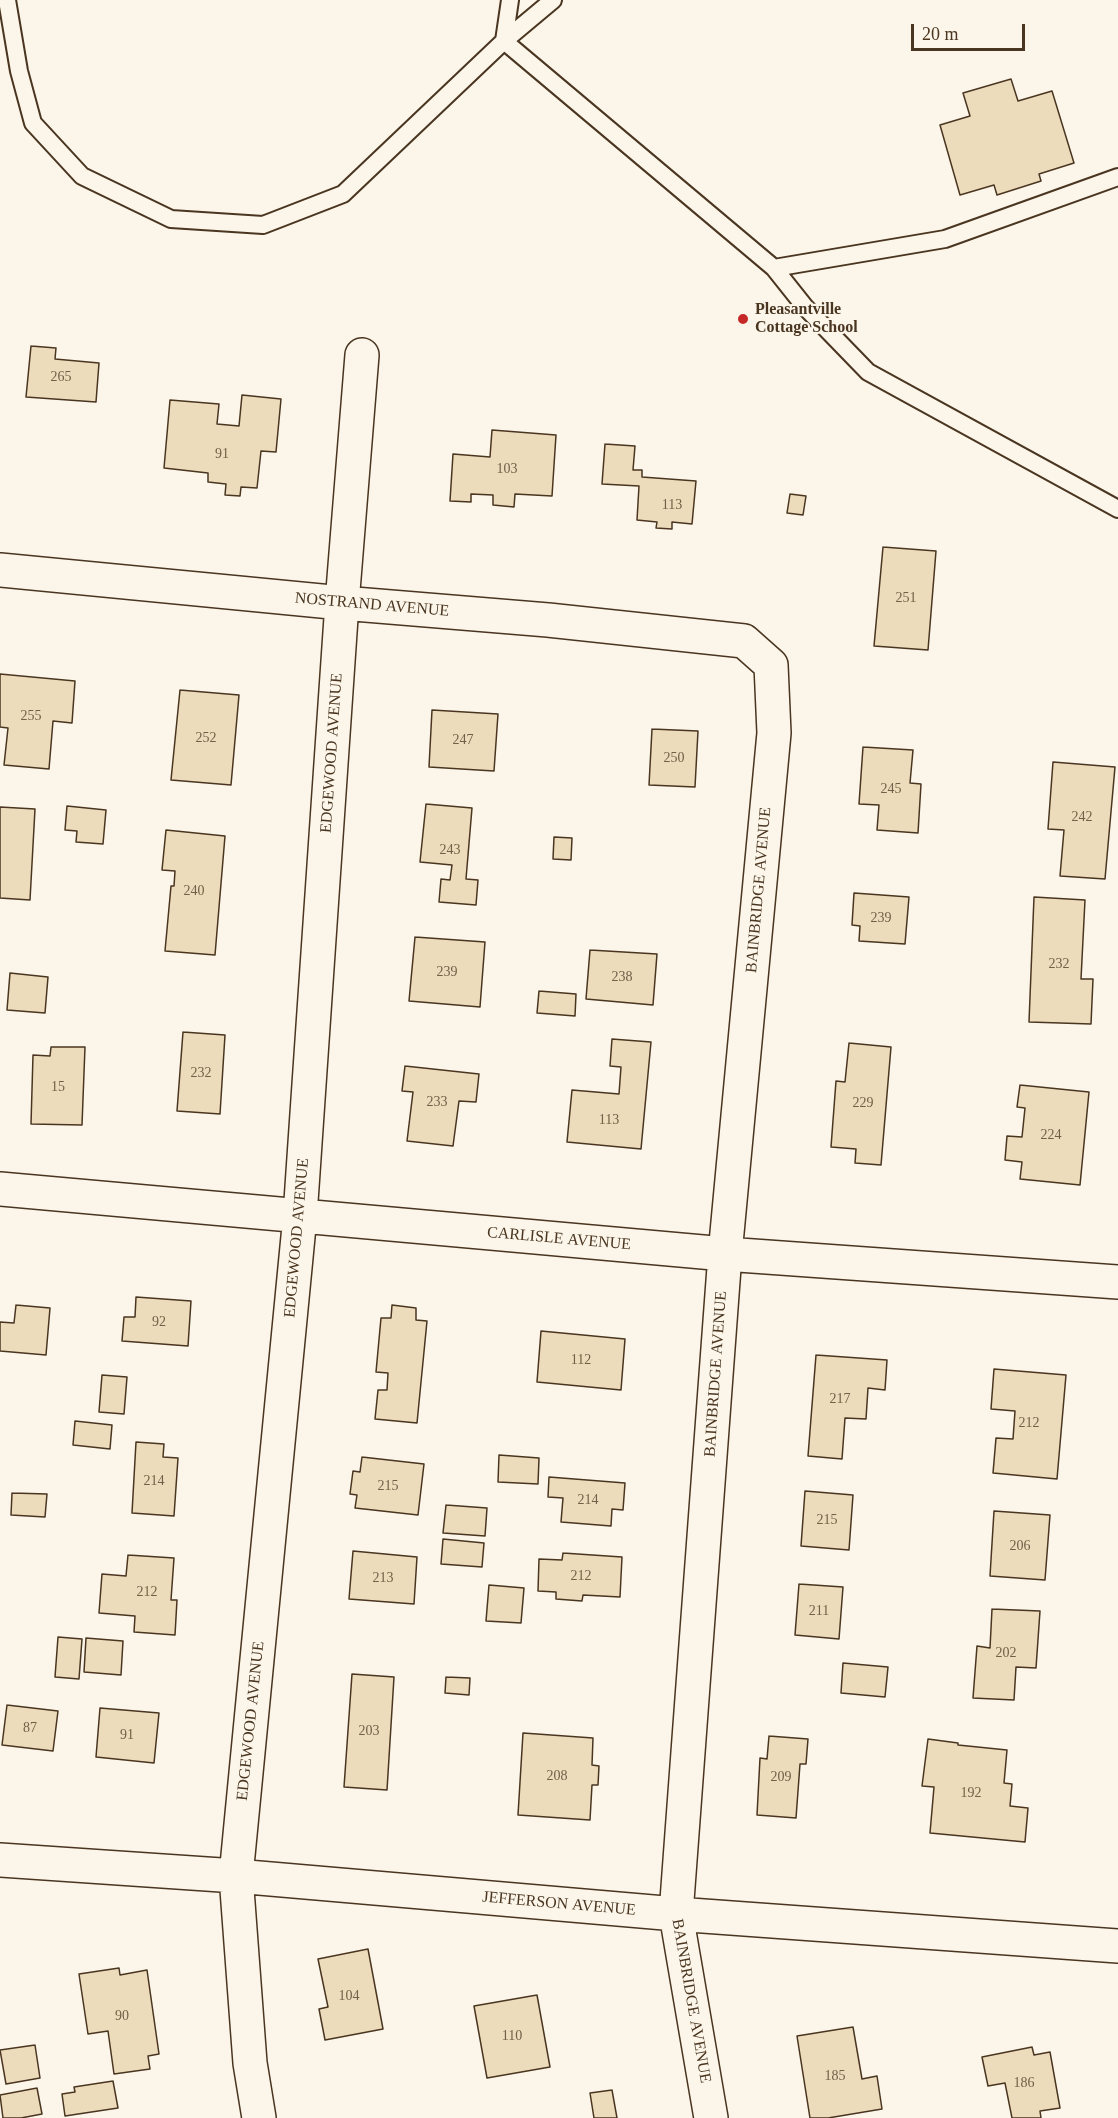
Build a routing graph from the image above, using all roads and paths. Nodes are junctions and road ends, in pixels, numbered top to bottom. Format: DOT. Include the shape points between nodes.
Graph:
graph roads {
  1 [pos="8,0"];
  2 [pos="510,0"];
  3 [pos="554,0"];
  4 [pos="504,41"];
  5 [pos="1118,177"];
  6 [pos="774,268"];
  7 [pos="362,355"];
  8 [pos="1118,509"];
  9 [pos="0,570"];
  10 [pos="342,603"];
  11 [pos="744,640"];
  12 [pos="0,1189"];
  13 [pos="300,1215"];
  14 [pos="725,1254"];
  15 [pos="1118,1282"];
  16 [pos="0,1860"];
  17 [pos="236,1876"];
  18 [pos="676,1914"];
  19 [pos="1118,1946"];
  20 [pos="259,2118"];
  21 [pos="711,2118"];
  1 -- 4 [label="lane" via="19,71 33,123 82,176 171,219 263,225 342,194"];
  2 -- 4 [label="lane"];
  3 -- 4 [label="lane"];
  4 -- 6 [label="lane"];
  5 -- 6 [label="lane" via="945,239"];
  6 -- 8 [label="lane" via="805,307 868,372"];
  7 -- 10 [label="street, EDGEWOOD AVENUE"];
  9 -- 10 [label="street, NOSTRAND AVENUE"];
  10 -- 11 [label="street, NOSTRAND AVENUE"];
  10 -- 13 [label="street, EDGEWOOD AVENUE"];
  11 -- 14 [label="street, BAINBRIDGE AVENUE" via="771,665 774,733"];
  12 -- 13 [label="street, CARLISLE AVENUE"];
  13 -- 14 [label="street, CARLISLE AVENUE"];
  13 -- 17 [label="street, EDGEWOOD AVENUE"];
  14 -- 15 [label="street, CARLISLE AVENUE"];
  14 -- 18 [label="street, BAINBRIDGE AVENUE"];
  16 -- 17 [label="street, JEFFERSON AVENUE"];
  17 -- 18 [label="street, JEFFERSON AVENUE"];
  17 -- 20 [label="street, EDGEWOOD AVENUE" via="250,2063"];
  18 -- 19 [label="street, JEFFERSON AVENUE"];
  18 -- 21 [label="street, BAINBRIDGE AVENUE"];
}
